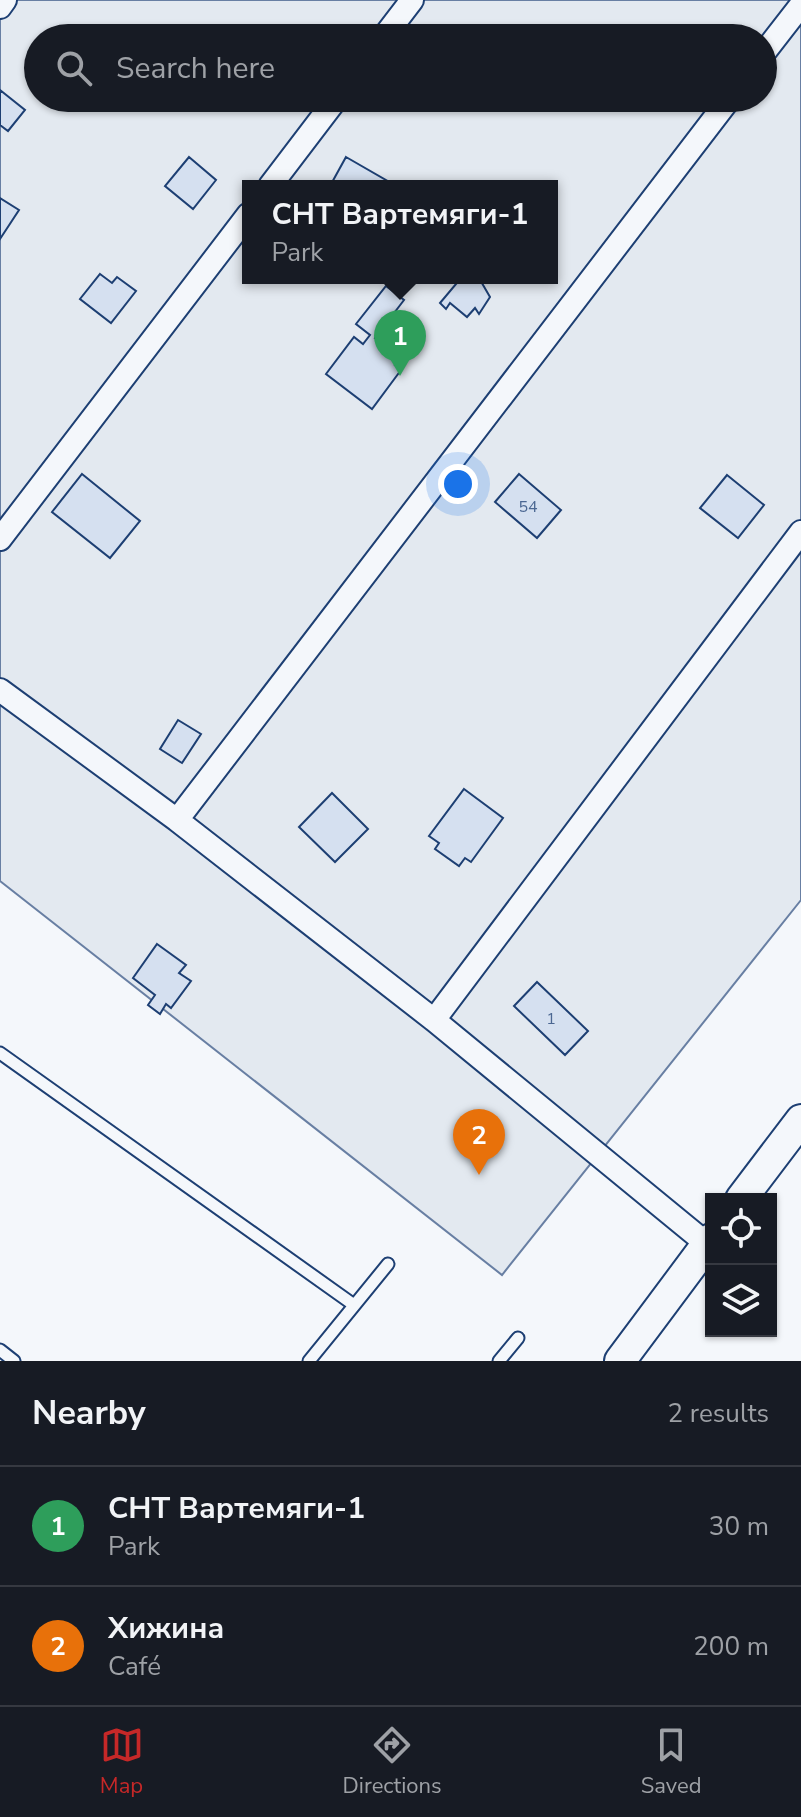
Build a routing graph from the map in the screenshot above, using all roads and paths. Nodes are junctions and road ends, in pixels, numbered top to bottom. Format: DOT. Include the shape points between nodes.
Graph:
graph roads {
  1 [pos="5,0"];
  2 [pos="412,0"];
  3 [pos="801,5"];
  4 [pos="0,7"];
  5 [pos="394,24"];
  6 [pos="777,36"];
  7 [pos="326,112"];
  8 [pos="719,112"];
  9 [pos="275,180"];
  10 [pos="242,223"];
  11 [pos="801,532"];
  12 [pos="0,539"];
  13 [pos="0,690"];
  14 [pos="177,820"];
  15 [pos="434,1020"];
  16 [pos="0,1053"];
  17 [pos="801,1120"];
  18 [pos="746,1193"];
  19 [pos="705,1238"];
  20 [pos="705,1246"];
  21 [pos="388,1264"];
  22 [pos="354,1305"];
  23 [pos="518,1338"];
  24 [pos="0,1350"];
  25 [pos="14,1361"];
  26 [pos="309,1361"];
  27 [pos="499,1361"];
  28 [pos="620,1361"];
  1 -- 4 [label="street"];
  2 -- 5 [label="street"];
  3 -- 6 [label="street"];
  7 -- 9 [label="street"];
  8 -- 14 [label="street"];
  10 -- 12 [label="street"];
  11 -- 15 [label="street"];
  13 -- 14 [label="street"];
  14 -- 15 [label="street"];
  15 -- 19 [label="street"];
  16 -- 22 [label="lane"];
  17 -- 18 [label="main road"];
  20 -- 28 [label="main road"];
  21 -- 22 [label="lane"];
  22 -- 26 [label="lane"];
  23 -- 27 [label="lane"];
  24 -- 25 [label="lane"];
}
